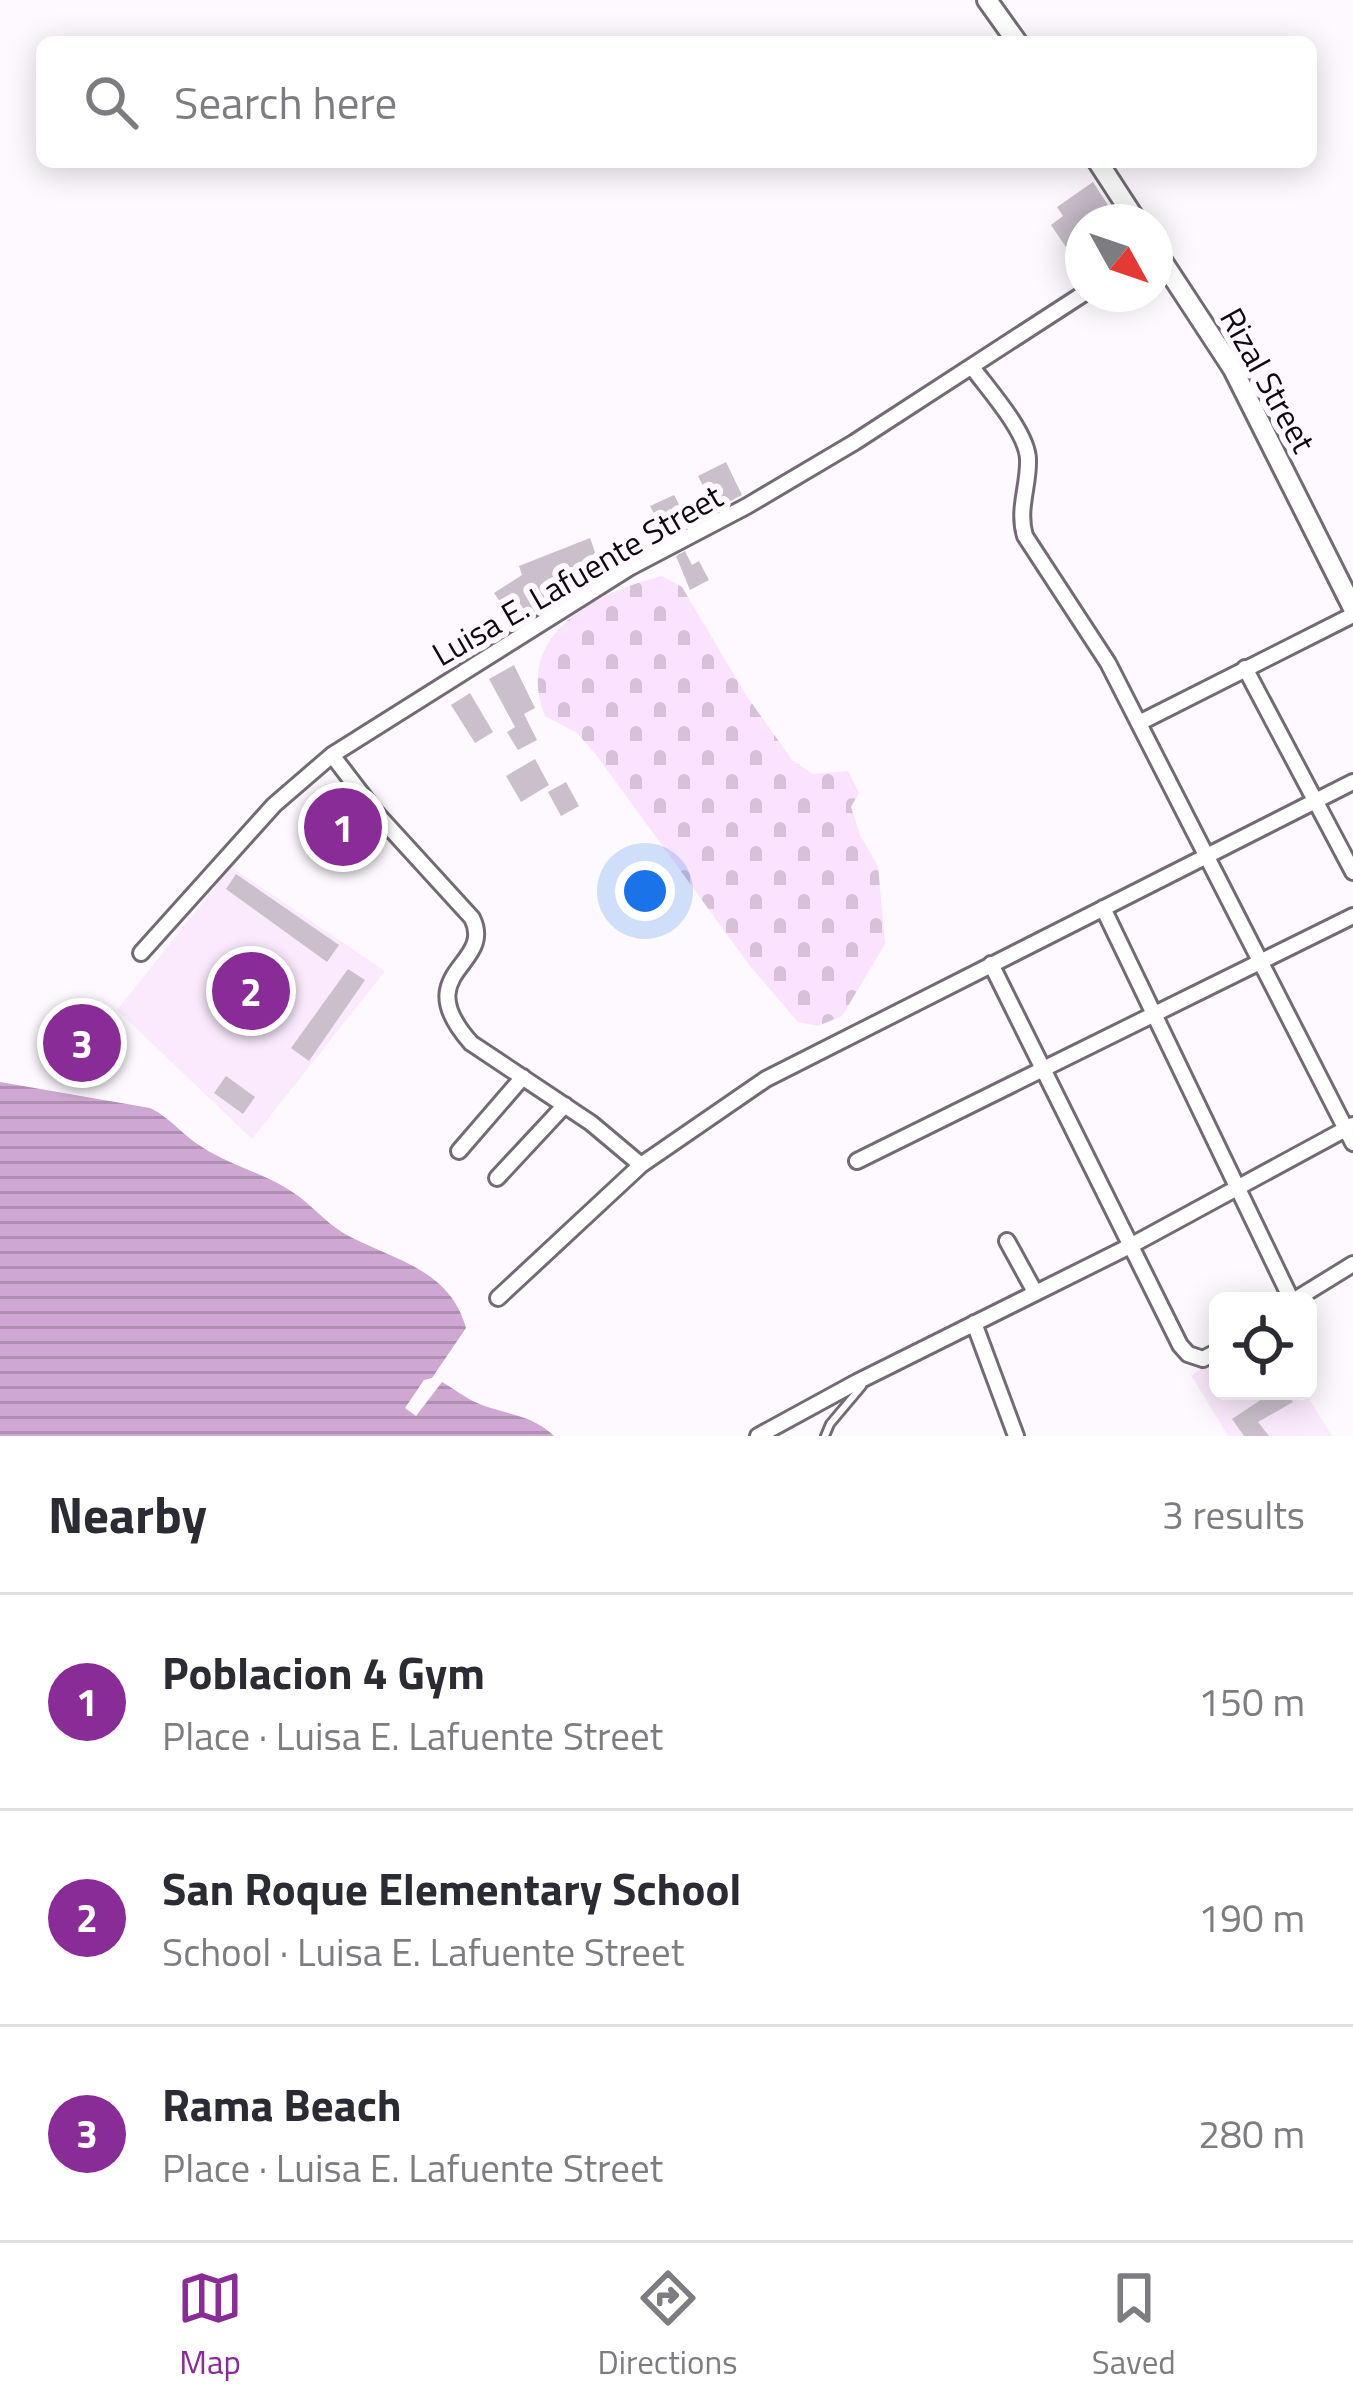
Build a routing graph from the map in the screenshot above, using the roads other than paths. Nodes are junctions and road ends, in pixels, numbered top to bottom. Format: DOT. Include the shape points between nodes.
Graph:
graph roads {
  1 [pos="987,0"];
  2 [pos="1013,36"];
  3 [pos="1101,168"];
  4 [pos="1125,204"];
  5 [pos="1173,277"];
  6 [pos="1065,306"];
  7 [pos="972,367"];
  8 [pos="1353,611"];
  9 [pos="1245,668"];
  10 [pos="1139,723"];
  11 [pos="332,755"];
  12 [pos="1353,782"];
  13 [pos="1316,802"];
  14 [pos="1207,855"];
  15 [pos="1353,872"];
  16 [pos="1103,908"];
  17 [pos="1353,916"];
  18 [pos="141,953"];
  19 [pos="1260,960"];
  20 [pos="992,964"];
  21 [pos="1153,1013"];
  22 [pos="1045,1070"];
  23 [pos="523,1076"];
  24 [pos="566,1105"];
  25 [pos="1350,1133"];
  26 [pos="459,1151"];
  27 [pos="857,1161"];
  28 [pos="641,1165"];
  29 [pos="497,1178"];
  30 [pos="1236,1189"];
  31 [pos="1007,1241"];
  32 [pos="1132,1245"];
  33 [pos="1353,1264"];
  34 [pos="1035,1292"];
  35 [pos="1288,1292"];
  36 [pos="1308,1292"];
  37 [pos="498,1298"];
  38 [pos="974,1323"];
  39 [pos="1209,1356"];
  40 [pos="872,1374"];
  41 [pos="758,1436"];
  42 [pos="825,1436"];
  43 [pos="1016,1436"];
  1 -- 2 [label="main road"];
  3 -- 4 [label="main road"];
  5 -- 8 [label="main road, Rizal Street" via="1233,369"];
  6 -- 7 [label="street, Luisa E. Lafuente Street"];
  7 -- 10 [label="street" via="1028,456 1025,536"];
  7 -- 11 [label="street, Luisa E. Lafuente Street"];
  8 -- 9 [label="street"];
  9 -- 10 [label="street"];
  9 -- 13 [label="street"];
  10 -- 14 [label="street"];
  11 -- 18 [label="street, Luisa E. Lafuente Street" via="274,805"];
  11 -- 23 [label="street" via="472,918 477,943 450,982 450,1014 471,1042"];
  12 -- 13 [label="street"];
  13 -- 14 [label="street"];
  13 -- 15 [label="street"];
  14 -- 16 [label="street"];
  14 -- 19 [label="street"];
  16 -- 20 [label="street"];
  16 -- 21 [label="street"];
  17 -- 19 [label="street"];
  19 -- 21 [label="street"];
  19 -- 25 [label="street"];
  20 -- 22 [label="street"];
  20 -- 28 [label="street" via="766,1079"];
  21 -- 22 [label="street"];
  21 -- 30 [label="street"];
  22 -- 27 [label="street"];
  22 -- 32 [label="street"];
  23 -- 24 [label="street"];
  23 -- 26 [label="street"];
  24 -- 28 [label="street"];
  24 -- 29 [label="street"];
  25 -- 30 [label="street"];
  28 -- 37 [label="street"];
  30 -- 32 [label="street"];
  30 -- 35 [label="street"];
  31 -- 34 [label="street"];
  32 -- 34 [label="street"];
  32 -- 39 [label="street" via="1180,1345"];
  33 -- 36 [label="street"];
  34 -- 38 [label="street"];
  38 -- 40 [label="street"];
  38 -- 43 [label="street"];
  40 -- 41 [label="street"];
  40 -- 42 [label="lane"];
}
